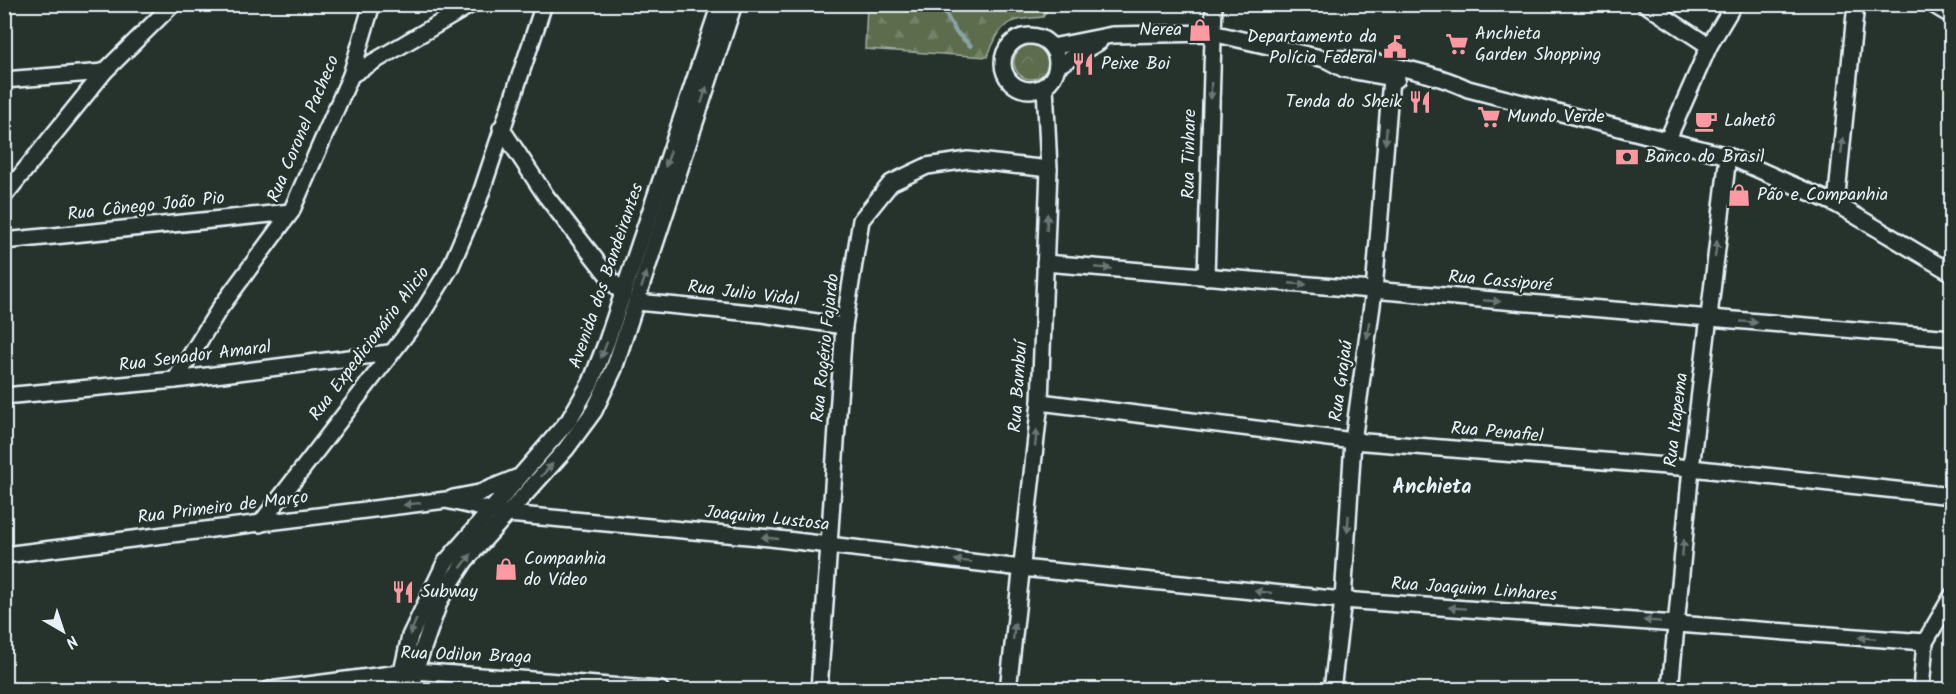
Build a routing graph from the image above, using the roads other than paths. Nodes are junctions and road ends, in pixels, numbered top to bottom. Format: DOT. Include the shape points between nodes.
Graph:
graph roads {
  1 [pos="173,4"];
  2 [pos="372,4"];
  3 [pos="472,4"];
  4 [pos="544,4"];
  5 [pos="720,4"];
  6 [pos="734,4"];
  7 [pos="1214,4"];
  8 [pos="1645,4"];
  9 [pos="1734,4"];
  10 [pos="1856,4"];
  11 [pos="1932,4"];
  12 [pos="1952,16"];
  13 [pos="1212,33"];
  14 [pos="1112,35"];
  15 [pos="1709,46"];
  16 [pos="1052,47"];
  17 [pos="1325,59"];
  18 [pos="1057,66"];
  19 [pos="104,72"];
  20 [pos="351,75"];
  21 [pos="1391,78"];
  22 [pos="4,80"];
  23 [pos="1045,86"];
  24 [pos="1468,89"];
  25 [pos="501,128"];
  26 [pos="1667,141"];
  27 [pos="1728,156"];
  28 [pos="1049,169"];
  29 [pos="4,196"];
  30 [pos="1836,204"];
  31 [pos="291,212"];
  32 [pos="4,241"];
  33 [pos="1045,263"];
  34 [pos="1952,273"];
  35 [pos="1206,277"];
  36 [pos="1374,291"];
  37 [pos="623,295"];
  38 [pos="637,302"];
  39 [pos="1708,319"];
  40 [pos="844,327"];
  41 [pos="1952,338"];
  42 [pos="389,353"];
  43 [pos="175,380"];
  44 [pos="4,396"];
  45 [pos="1040,402"];
  46 [pos="1353,441"];
  47 [pos="1691,468"];
  48 [pos="518,477"];
  49 [pos="1952,496"];
  50 [pos="446,500"];
  51 [pos="490,509"];
  52 [pos="507,513"];
  53 [pos="260,524"];
  54 [pos="830,546"];
  55 [pos="4,555"];
  56 [pos="1021,568"];
  57 [pos="1952,596"];
  58 [pos="1342,600"];
  59 [pos="1675,623"];
  60 [pos="1925,642"];
  61 [pos="408,671"];
  62 [pos="589,686"];
  63 [pos="270,690"];
  64 [pos="398,690"];
  65 [pos="413,690"];
  66 [pos="661,690"];
  67 [pos="819,690"];
  68 [pos="1008,690"];
  69 [pos="1332,690"];
  70 [pos="1670,690"];
  71 [pos="1921,690"];
  1 -- 19 [label="street"];
  2 -- 20 [label="street, Rua Coronel Pacheco"];
  3 -- 20 [label="street"];
  4 -- 25 [label="street, Rua Expedicionário Alicio"];
  5 -- 37 [label="street, Avenida dos Bandeirantes, one-way"];
  38 -- 6 [label="street, Avenida dos Bandeirantes, one-way"];
  7 -- 13 [label="street, Rua Tinhare"];
  8 -- 15 [label="street"];
  9 -- 15 [label="street"];
  30 -- 10 [label="street, one-way"];
  11 -- 12 [label="street"];
  13 -- 14 [label="street"];
  13 -- 17 [label="street"];
  13 -- 35 [label="street, Rua Tinhare, one-way"];
  14 -- 16 [label="street"];
  14 -- 18 [label="street"];
  15 -- 26 [label="street"];
  16 -- 18 [label="street"];
  16 -- 23 [label="street" via="1038,38 1022,37 1008,47 1002,63 1007,79 1020,89 1029,91"];
  17 -- 21 [label="street" via="1344,69"];
  17 -- 24 [label="street" via="1344,57 1450,80"];
  18 -- 23 [label="street"];
  19 -- 22 [label="street"];
  19 -- 29 [label="street"];
  20 -- 31 [label="street, Rua Coronel Pacheco"];
  21 -- 24 [label="street" via="1447,90"];
  21 -- 36 [label="street, Rua Grajaú, one-way"];
  23 -- 28 [label="street, Rua Bambuí"];
  24 -- 26 [label="street"];
  25 -- 37 [label="street" via="546,196"];
  25 -- 42 [label="street, Rua Expedicionário Alicio" via="477,205 450,268 421,315"];
  26 -- 27 [label="street"];
  27 -- 30 [label="street"];
  39 -- 27 [label="street, Rua Itapema, one-way"];
  33 -- 28 [label="street, Rua Bambuí, one-way"];
  28 -- 40 [label="street, Rua Rogério Fajardo" via="968,160 927,166 891,183 861,220"];
  30 -- 34 [label="street"];
  31 -- 32 [label="street, Rua Cônego João Pio"];
  31 -- 43 [label="street, Rua Coronel Pacheco" via="220,308"];
  33 -- 35 [label="street, Rua Cassiporé, one-way"];
  33 -- 45 [label="street, Rua Bambuí"];
  35 -- 36 [label="street, Rua Cassiporé, one-way"];
  36 -- 39 [label="street, Rua Cassiporé, one-way"];
  36 -- 46 [label="street, Rua Grajaú, one-way"];
  37 -- 48 [label="street, Avenida dos Bandeirantes, one-way" via="600,362 582,399 569,420"];
  38 -- 40 [label="street, Rua Julio Vidal" via="762,314"];
  52 -- 38 [label="street, Avenida dos Bandeirantes, one-way" via="566,449 594,411 614,369"];
  39 -- 41 [label="street, Rua Cassiporé, one-way"];
  39 -- 47 [label="street, Rua Itapema"];
  40 -- 54 [label="street, Rua Rogério Fajardo"];
  42 -- 43 [label="street, Rua Senador Amaral"];
  42 -- 53 [label="street, Rua Expedicionário Alicio"];
  43 -- 44 [label="street, Rua Senador Amaral"];
  45 -- 46 [label="street, Rua Penafiel"];
  56 -- 45 [label="street, Rua Bambuí, one-way"];
  46 -- 47 [label="street, Rua Penafiel"];
  46 -- 58 [label="street, Rua Grajaú, one-way"];
  47 -- 49 [label="street, Rua Penafiel"];
  59 -- 47 [label="street, Rua Itapema, one-way"];
  48 -- 50 [label="street, Rua Primeiro de Março"];
  48 -- 51 [label="street, Avenida dos Bandeirantes"];
  50 -- 51 [label="street, Rua Primeiro de Março"];
  50 -- 53 [label="street, Rua Primeiro de Março, one-way"];
  51 -- 52 [label="street, Rua Primeiro de Março"];
  51 -- 61 [label="street, Avenida dos Bandeirantes, one-way" via="435,580 410,636"];
  54 -- 52 [label="street, Joaquim Lustosa, one-way"];
  61 -- 52 [label="street, Avenida dos Bandeirantes, one-way" via="440,600 465,561"];
  53 -- 55 [label="street, Rua Primeiro de Março"];
  56 -- 54 [label="street, Joaquim Lustosa, one-way"];
  54 -- 67 [label="street, Rua Rogério Fajardo"];
  58 -- 56 [label="street, Rua Joaquim Linhares, one-way"];
  68 -- 56 [label="street, Rua Bambuí, one-way"];
  57 -- 60 [label="street"];
  59 -- 58 [label="street, Rua Joaquim Linhares, one-way"];
  58 -- 69 [label="street, Rua Grajaú"];
  60 -- 59 [label="street, Rua Joaquim Linhares, one-way"];
  59 -- 70 [label="street, Rua Itapema"];
  60 -- 71 [label="street"];
  61 -- 62 [label="street, Rua Odilon Braga"];
  61 -- 63 [label="street, Rua Odilon Braga"];
  61 -- 64 [label="street, Avenida dos Bandeirantes"];
  61 -- 65 [label="street, Avenida dos Bandeirantes"];
  62 -- 66 [label="street, Rua Odilon Braga"];
}
